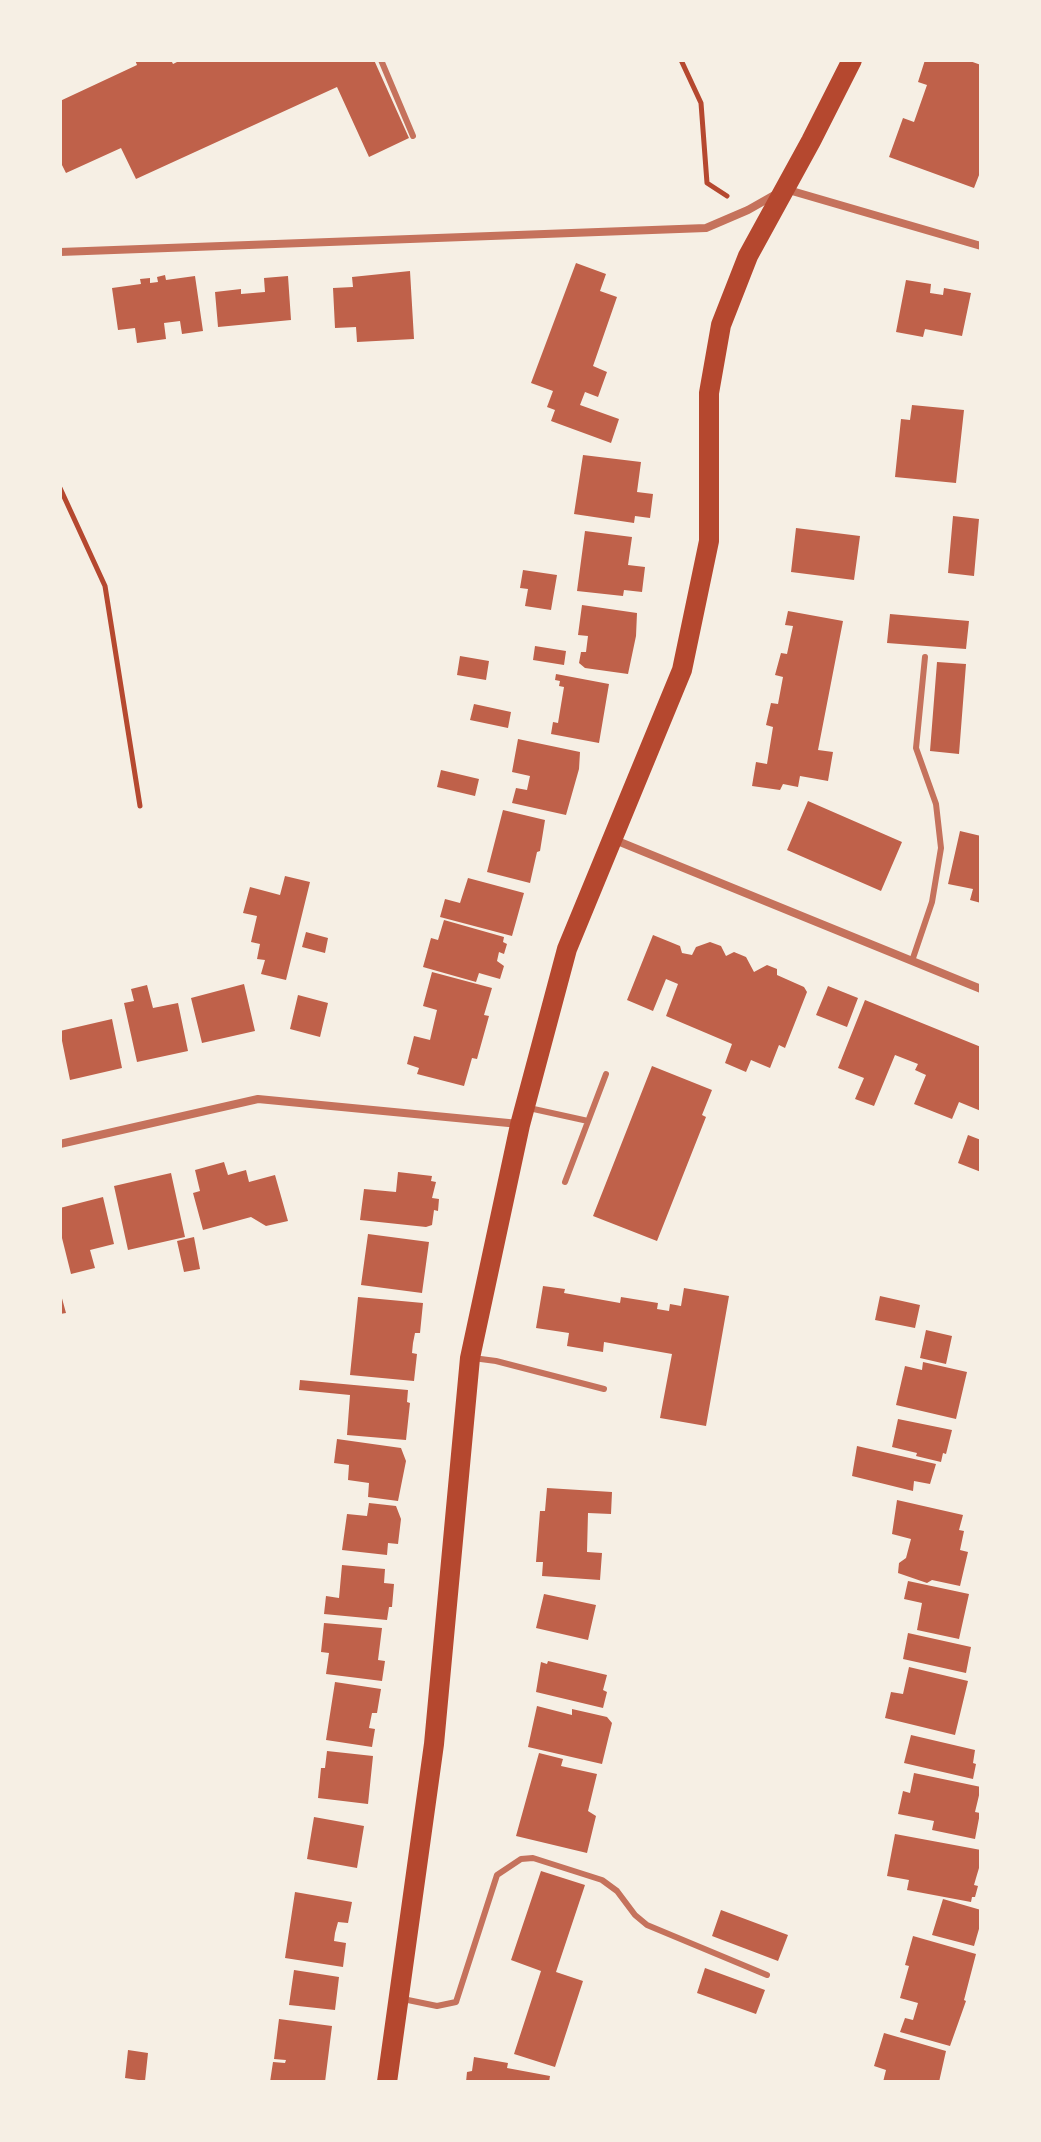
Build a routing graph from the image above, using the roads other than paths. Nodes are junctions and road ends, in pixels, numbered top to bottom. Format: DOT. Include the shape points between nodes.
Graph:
graph roads {
  1 [pos="381,60"];
  2 [pos="852,60"];
  3 [pos="413,136"];
  4 [pos="785,189"];
  5 [pos="981,246"];
  6 [pos="60,252"];
  7 [pos="925,657"];
  8 [pos="613,840"];
  9 [pos="912,961"];
  10 [pos="981,989"];
  11 [pos="606,1074"];
  12 [pos="522,1116"];
  13 [pos="588,1121"];
  14 [pos="60,1144"];
  15 [pos="565,1182"];
  16 [pos="470,1358"];
  17 [pos="604,1389"];
  18 [pos="767,1975"];
  19 [pos="400,1998"];
  20 [pos="387,2082"];
  1 -- 3 [label="lane"];
  2 -- 4 [label="main road"];
  4 -- 5 [label="street"];
  4 -- 6 [label="street" via="706,228"];
  4 -- 8 [label="main road" via="748,256 721,325 709,393 709,541 682,670"];
  7 -- 9 [label="lane" via="916,748 936,804 941,848 932,902"];
  8 -- 9 [label="street"];
  8 -- 12 [label="main road" via="567,949"];
  9 -- 10 [label="street"];
  11 -- 13 [label="lane"];
  12 -- 13 [label="lane"];
  12 -- 14 [label="street" via="258,1099"];
  12 -- 16 [label="main road"];
  13 -- 15 [label="lane"];
  16 -- 17 [label="lane"];
  16 -- 19 [label="main road" via="434,1744"];
  18 -- 19 [label="lane" via="647,1925 602,1880 533,1858 521,1859 497,1875 456,2002 437,2006"];
  19 -- 20 [label="main road"];
}
